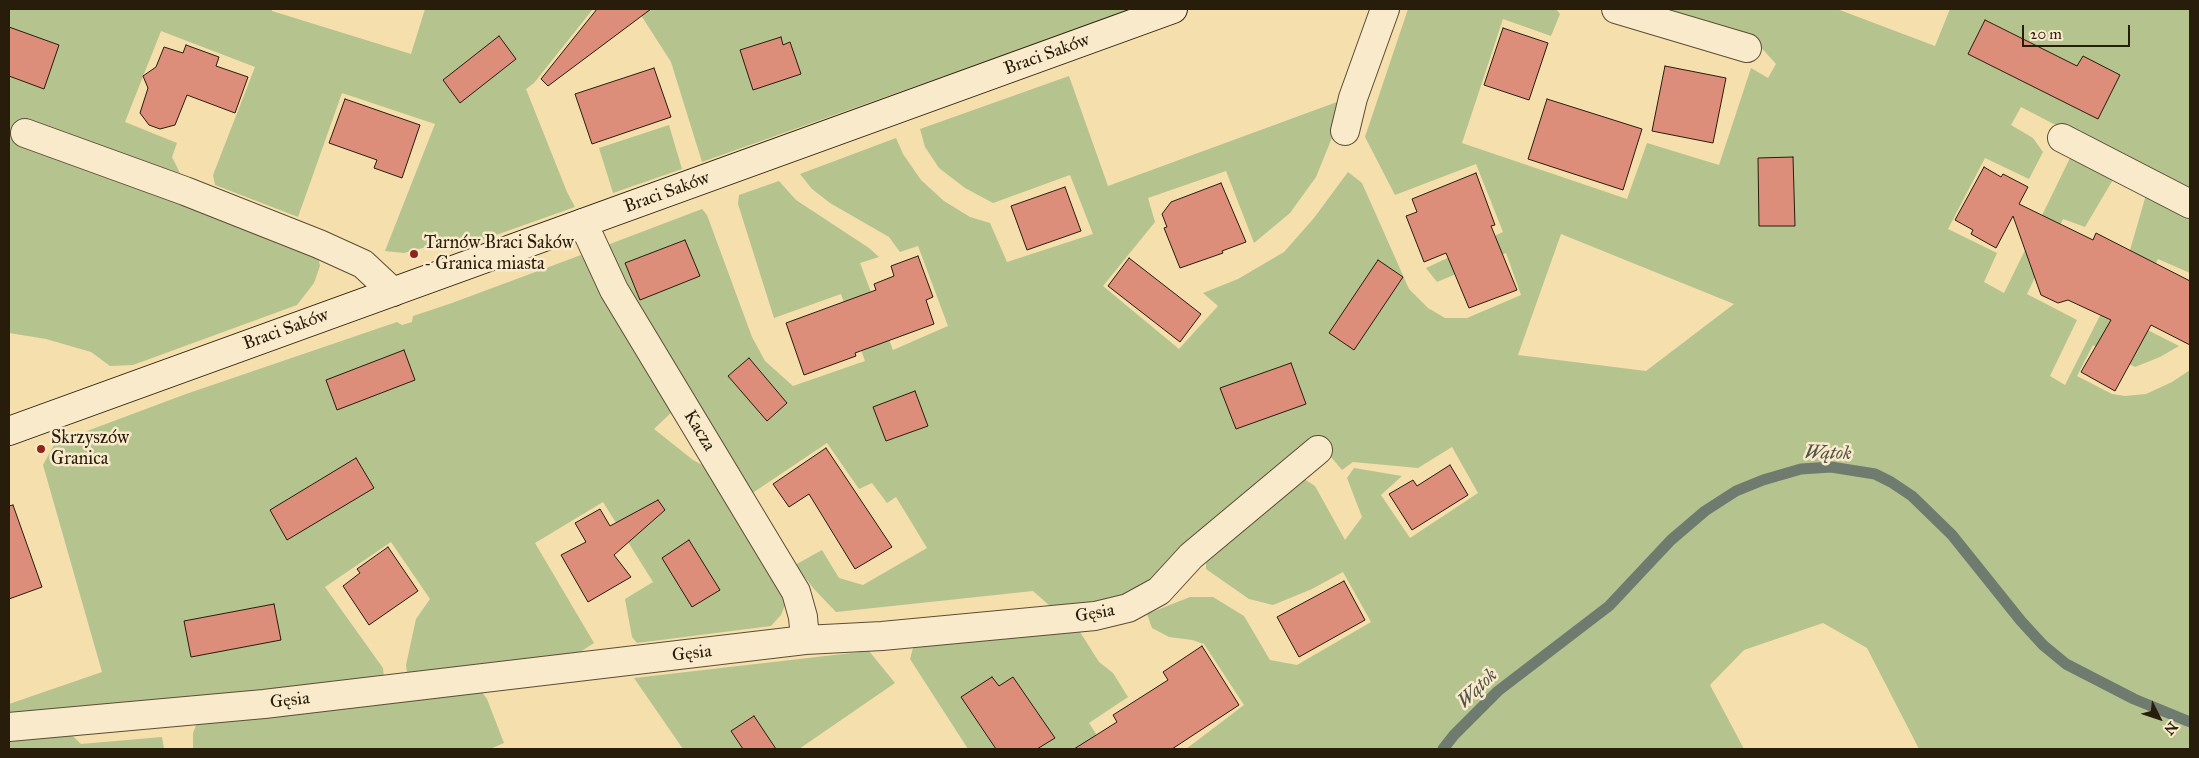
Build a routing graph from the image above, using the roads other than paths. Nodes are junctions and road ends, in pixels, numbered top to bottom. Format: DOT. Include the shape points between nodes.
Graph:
graph roads {
  1 [pos="1173,9"];
  2 [pos="1385,9"];
  3 [pos="1616,9"];
  4 [pos="1747,48"];
  5 [pos="1345,131"];
  6 [pos="25,134"];
  7 [pos="2062,138"];
  8 [pos="2190,204"];
  9 [pos="583,223"];
  10 [pos="392,292"];
  11 [pos="9,431"];
  12 [pos="1318,450"];
  13 [pos="805,640"];
  14 [pos="9,727"];
  1 -- 9 [label="street, Braci Saków"];
  2 -- 5 [label="street" via="1353,98"];
  3 -- 4 [label="street"];
  6 -- 10 [label="street" via="319,244 363,264"];
  7 -- 8 [label="street"];
  9 -- 10 [label="street, Braci Saków"];
  9 -- 13 [label="street, Kacza" via="614,290 796,592"];
  10 -- 11 [label="street, Braci Saków"];
  12 -- 13 [label="street, Gęsia" via="1191,556 1159,591 1128,608 1085,617"];
  13 -- 14 [label="street, Gęsia" via="264,704"];
}
